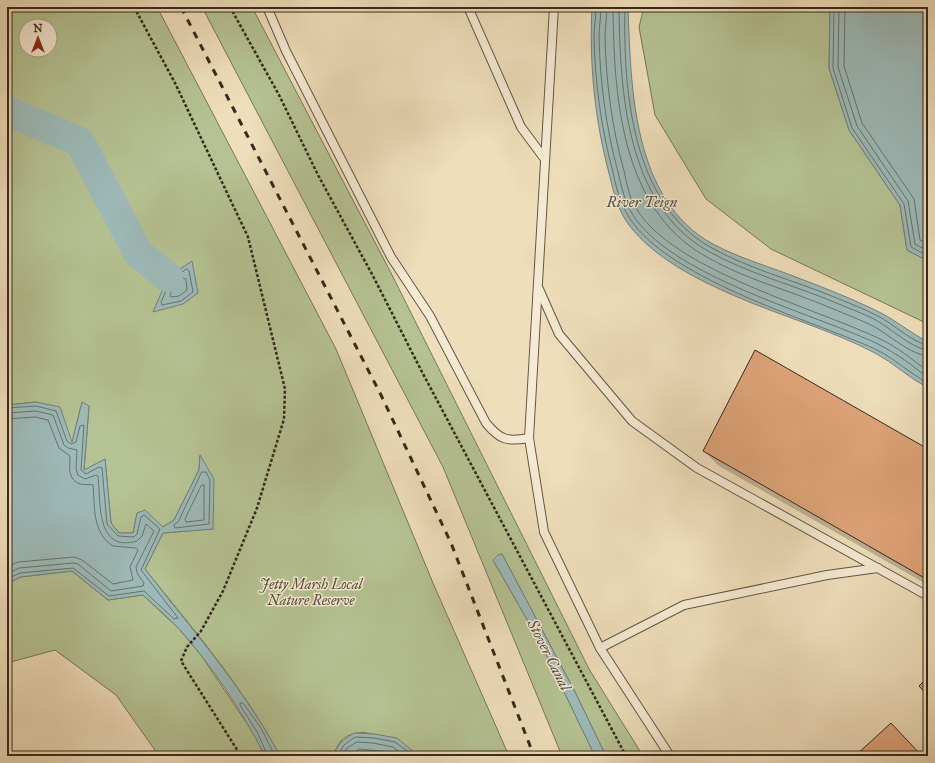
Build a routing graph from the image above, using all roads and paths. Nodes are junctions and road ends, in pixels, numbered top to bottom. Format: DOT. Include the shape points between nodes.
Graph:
graph roads {
  1 [pos="134,7"];
  2 [pos="230,7"];
  3 [pos="268,7"];
  4 [pos="468,7"];
  5 [pos="554,7"];
  6 [pos="544,158"];
  7 [pos="538,286"];
  8 [pos="529,438"];
  9 [pos="878,568"];
  10 [pos="928,596"];
  11 [pos="600,648"];
  12 [pos="242,756"];
  13 [pos="626,756"];
  14 [pos="670,756"];
  1 -- 12 [label="path" via="175,82 248,236 285,389 284,419 257,508 223,591 201,631 187,647 181,661"];
  2 -- 13 [label="path" via="279,95 420,370"];
  3 -- 8 [label="lane" via="286,51 391,257 430,316 486,423 495,434 511,441"];
  4 -- 6 [label="lane" via="521,126"];
  5 -- 6 [label="lane"];
  6 -- 7 [label="lane"];
  7 -- 8 [label="lane"];
  7 -- 9 [label="lane" via="560,334 632,421 696,468"];
  8 -- 11 [label="lane" via="544,532"];
  9 -- 10 [label="lane"];
  9 -- 11 [label="lane" via="827,575 684,605"];
  11 -- 14 [label="lane"];
}
